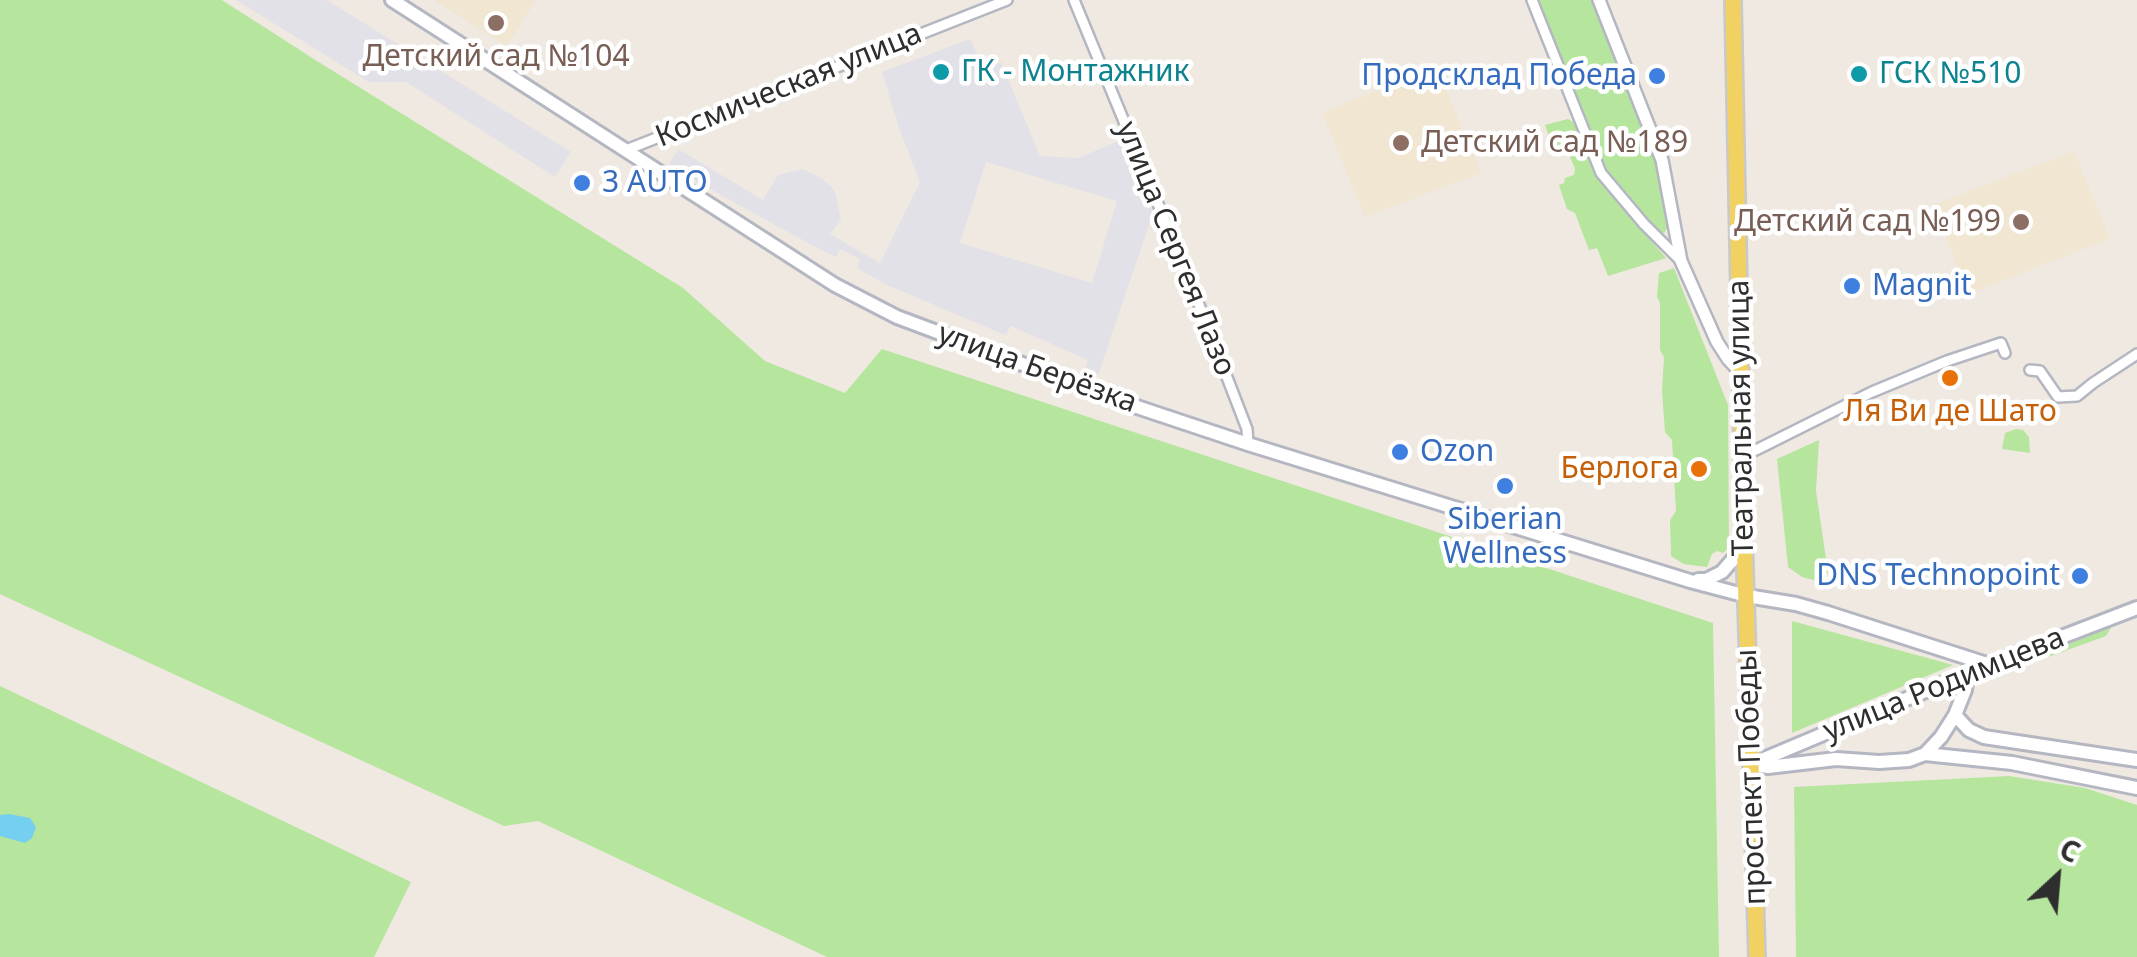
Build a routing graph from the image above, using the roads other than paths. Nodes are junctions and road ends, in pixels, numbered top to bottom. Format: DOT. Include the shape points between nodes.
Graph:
graph roads {
  1 [pos="392,0"];
  2 [pos="1008,0"];
  3 [pos="1074,0"];
  4 [pos="1532,0"];
  5 [pos="1599,0"];
  6 [pos="1733,0"];
  7 [pos="626,150"];
  8 [pos="1681,262"];
  9 [pos="2004,353"];
  10 [pos="2137,354"];
  11 [pos="2030,370"];
  12 [pos="1741,372"];
  13 [pos="1248,444"];
  14 [pos="1742,454"];
  15 [pos="1744,536"];
  16 [pos="1690,581"];
  17 [pos="1747,596"];
  18 [pos="2137,608"];
  19 [pos="1966,658"];
  20 [pos="1990,666"];
  21 [pos="1968,673"];
  22 [pos="1955,715"];
  23 [pos="1924,754"];
  24 [pos="2137,760"];
  25 [pos="1752,764"];
  26 [pos="2137,788"];
  27 [pos="1757,957"];
  1 -- 7 [label="main road, улица Берёзка"];
  2 -- 7 [label="street, Космическая улица"];
  3 -- 13 [label="street, улица Сергея Лазо" via="1192,284"];
  4 -- 8 [label="street" via="1601,173"];
  5 -- 8 [label="street" via="1656,142"];
  6 -- 12 [label="main road, Театральная улица"];
  7 -- 13 [label="main road, улица Берёзка" via="869,304"];
  8 -- 12 [label="street" via="1717,342"];
  9 -- 14 [label="street" via="2001,342 1947,361"];
  10 -- 11 [label="street" via="2077,396 2058,397 2040,371"];
  12 -- 14 [label="main road, Театральная улица"];
  13 -- 16 [label="main road, улица Берёзка"];
  14 -- 15 [label="main road, Театральная улица"];
  15 -- 16 [label="main road" via="1722,572"];
  15 -- 17 [label="main road, Театральная улица"];
  16 -- 17 [label="main road, улица Берёзка"];
  17 -- 19 [label="main road, улица Берёзка" via="1828,612"];
  17 -- 25 [label="main road, проспект Победы"];
  18 -- 20 [label="main road, улица Родимцева"];
  19 -- 20 [label="main road, улица Берёзка"];
  19 -- 21 [label="main road"];
  20 -- 21 [label="main road, улица Родимцева"];
  21 -- 22 [label="main road"];
  21 -- 25 [label="main road, улица Родимцева"];
  22 -- 23 [label="main road"];
  22 -- 24 [label="main road" via="1984,737"];
  23 -- 25 [label="main road" via="1894,761"];
  23 -- 26 [label="main road"];
  25 -- 27 [label="main road, проспект Победы"];
}
